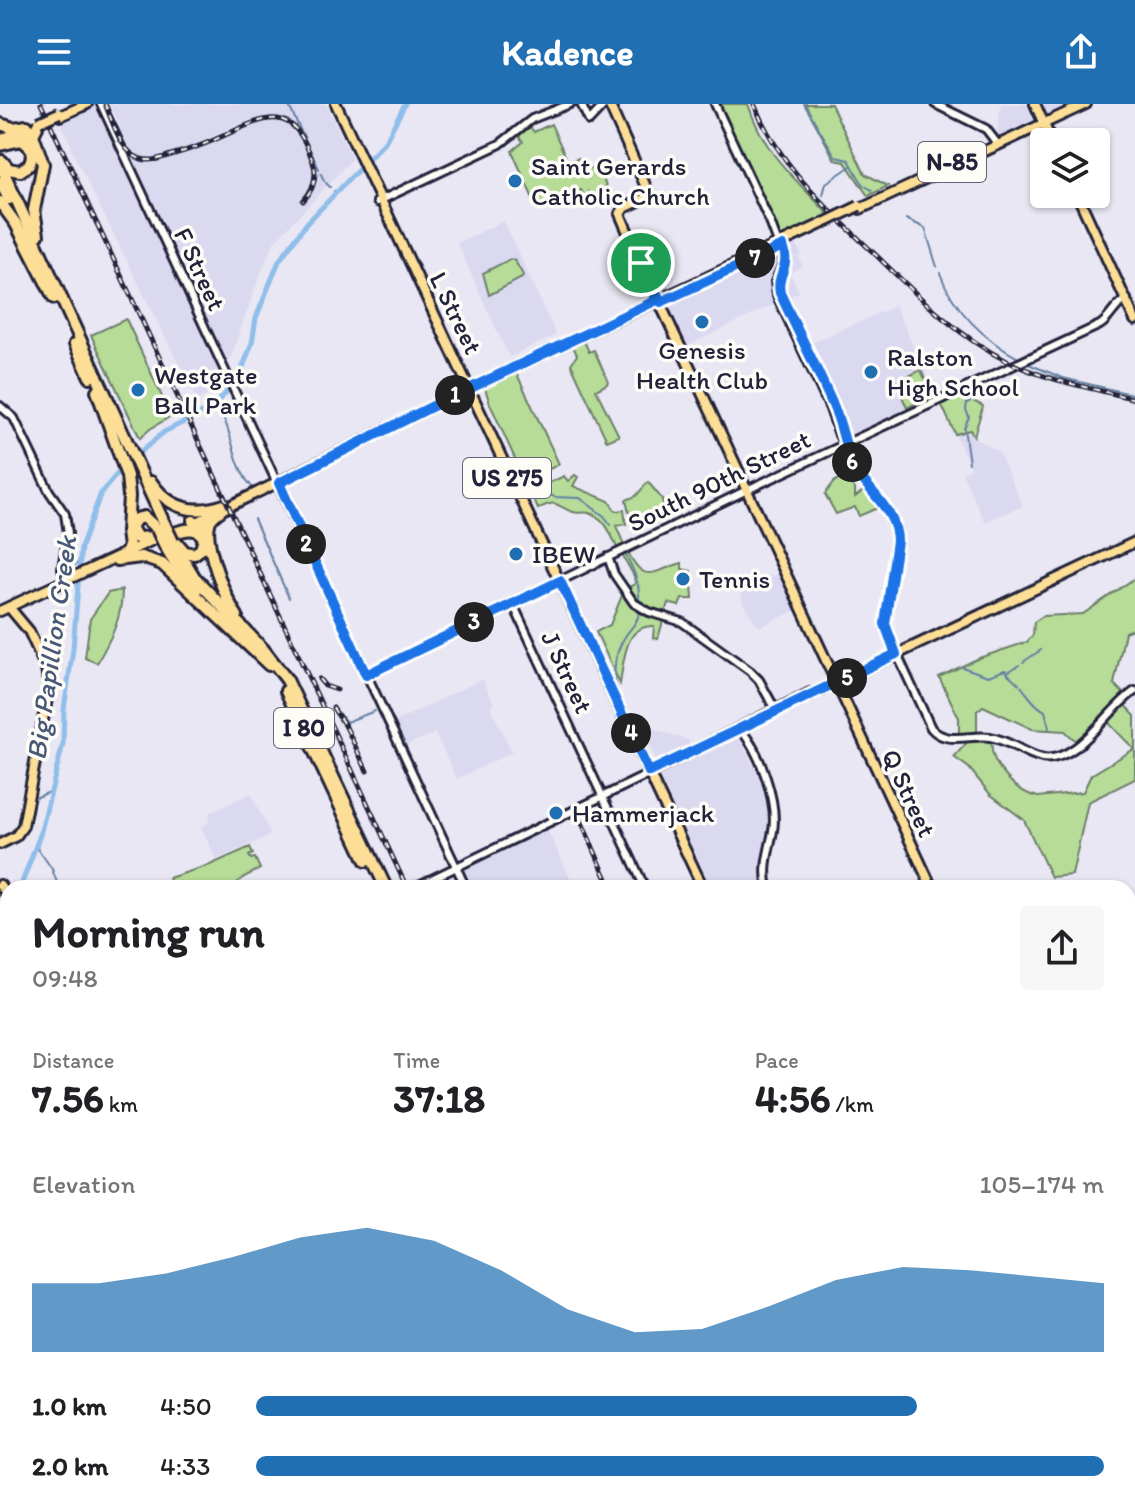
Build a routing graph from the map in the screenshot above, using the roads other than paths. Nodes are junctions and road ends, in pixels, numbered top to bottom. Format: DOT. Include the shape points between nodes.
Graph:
graph roads {
  1 [pos="79,104"];
  2 [pos="87,104"];
  3 [pos="101,104"];
  4 [pos="334,104"];
  5 [pos="570,104"];
  6 [pos="581,104"];
  7 [pos="607,104"];
  8 [pos="715,104"];
  9 [pos="935,104"];
  10 [pos="1036,104"];
  11 [pos="1078,104"];
  12 [pos="1086,104"];
  13 [pos="59,115"];
  14 [pos="1044,121"];
  15 [pos="0,124"];
  16 [pos="33,127"];
  17 [pos="1047,128"];
  18 [pos="996,142"];
  19 [pos="0,143"];
  20 [pos="980,153"];
  21 [pos="0,157"];
  22 [pos="0,164"];
  23 [pos="0,180"];
  24 [pos="5,201"];
  25 [pos="379,201"];
  26 [pos="859,208"];
  27 [pos="1084,208"];
  28 [pos="1085,208"];
  29 [pos="781,245"];
  30 [pos="1126,299"];
  31 [pos="659,301"];
  32 [pos="66,307"];
  33 [pos="1135,312"];
  34 [pos="1135,320"];
  35 [pos="469,391"];
  36 [pos="0,406"];
  37 [pos="844,444"];
  38 [pos="127,448"];
  39 [pos="137,473"];
  40 [pos="277,482"];
  41 [pos="746,490"];
  42 [pos="223,507"];
  43 [pos="196,521"];
  44 [pos="166,535"];
  45 [pos="210,538"];
  46 [pos="1135,542"];
  47 [pos="135,549"];
  48 [pos="608,557"];
  49 [pos="117,560"];
  50 [pos="88,570"];
  51 [pos="67,580"];
  52 [pos="558,582"];
  53 [pos="513,604"];
  54 [pos="5,609"];
  55 [pos="263,649"];
  56 [pos="896,654"];
  57 [pos="269,665"];
  58 [pos="366,675"];
  59 [pos="836,682"];
  60 [pos="1135,691"];
  61 [pos="776,711"];
  62 [pos="740,729"];
  63 [pos="648,775"];
  64 [pos="603,797"];
  65 [pos="0,844"];
  66 [pos="456,868"];
  67 [pos="374,880"];
  68 [pos="382,880"];
  69 [pos="431,880"];
  70 [pos="462,880"];
  71 [pos="641,880"];
  72 [pos="696,880"];
  73 [pos="767,880"];
  74 [pos="928,880"];
  1 -- 13 [label="main road"];
  2 -- 13 [label="main road"];
  3 -- 40 [label="street, F Street"];
  4 -- 25 [label="main road, L Street / US 275"];
  5 -- 25 [label="street"];
  6 -- 7 [label="street" via="589,121"];
  7 -- 31 [label="main road, Q Street" via="650,196 621,212 620,218"];
  8 -- 29 [label="street"];
  9 -- 18 [label="street" via="988,130"];
  10 -- 14 [label="main road"];
  11 -- 14 [label="main road, N-85"];
  12 -- 14 [label="main road, N-85"];
  13 -- 16 [label="main road, bridge"];
  14 -- 17 [label="main road"];
  14 -- 18 [label="main road, N-85"];
  14 -- 20 [label="main road, N-85"];
  15 -- 16 [label="highway"];
  16 -- 19 [label="main road"];
  16 -- 32 [label="highway" via="42,159 35,225"];
  18 -- 20 [label="main road"];
  18 -- 26 [label="main road, N-85"];
  19 -- 21 [label="highway" via="22,141 32,156 29,166 18,171"];
  20 -- 26 [label="main road, N-85"];
  22 -- 32 [label="highway, I 80"];
  23 -- 24 [label="highway"];
  24 -- 38 [label="highway, I 80"];
  25 -- 35 [label="main road, L Street / US 275"];
  26 -- 29 [label="main road, N-85, bridge"];
  27 -- 30 [label="main road"];
  28 -- 33 [label="main road"];
  29 -- 31 [label="main road, N-85"];
  29 -- 37 [label="street" via="787,262 780,293 835,411"];
  30 -- 34 [label="main road"];
  30 -- 37 [label="street, South 90th Street" via="1100,325"];
  31 -- 35 [label="main road, N-85"];
  31 -- 41 [label="main road, Q Street"];
  32 -- 38 [label="highway, I 80"];
  35 -- 40 [label="main road"];
  35 -- 52 [label="main road, L Street / US 275"];
  36 -- 51 [label="street" via="14,418 65,514 68,533 62,568"];
  37 -- 41 [label="street, South 90th Street"];
  37 -- 56 [label="street" via="896,530 885,624"];
  38 -- 39 [label="highway, I 80"];
  39 -- 42 [label="highway" via="175,506"];
  39 -- 44 [label="highway, I 80"];
  39 -- 47 [label="highway" via="127,528"];
  40 -- 42 [label="main road"];
  40 -- 58 [label="street, F Street"];
  41 -- 48 [label="street, South 90th Street"];
  41 -- 59 [label="main road, Q Street"];
  42 -- 43 [label="main road"];
  42 -- 45 [label="highway" via="209,523"];
  43 -- 44 [label="main road"];
  43 -- 45 [label="highway"];
  44 -- 47 [label="main road"];
  44 -- 55 [label="highway, I 80" via="198,582"];
  44 -- 57 [label="highway, I 80" via="196,589"];
  45 -- 55 [label="highway" via="224,594"];
  46 -- 56 [label="main road"];
  47 -- 49 [label="main road"];
  47 -- 50 [label="main road"];
  48 -- 52 [label="street, South 90th Street"];
  48 -- 61 [label="street" via="634,603 678,620 752,673"];
  49 -- 50 [label="main road"];
  49 -- 57 [label="highway" via="141,557 162,564"];
  50 -- 51 [label="main road"];
  51 -- 54 [label="main road"];
  52 -- 53 [label="street, South 90th Street"];
  52 -- 63 [label="main road, L Street / US 275"];
  53 -- 58 [label="street, South 90th Street"];
  53 -- 64 [label="street, J Street"];
  54 -- 65 [label="main road" via="28,629 49,679 20,832"];
  55 -- 68 [label="highway, I 80" via="294,691"];
  56 -- 59 [label="main road"];
  56 -- 60 [label="street" via="939,735 990,737 1037,756 1061,756 1074,749"];
  57 -- 67 [label="highway, I 80"];
  58 -- 66 [label="street, F Street"];
  59 -- 61 [label="main road"];
  59 -- 74 [label="main road, Q Street"];
  61 -- 62 [label="main road"];
  62 -- 63 [label="main road"];
  62 -- 73 [label="street" via="773,803"];
  63 -- 64 [label="street"];
  63 -- 72 [label="main road, L Street / US 275"];
  64 -- 66 [label="street"];
  64 -- 71 [label="street, J Street"];
  66 -- 69 [label="street"];
  66 -- 70 [label="street, F Street"];
}
